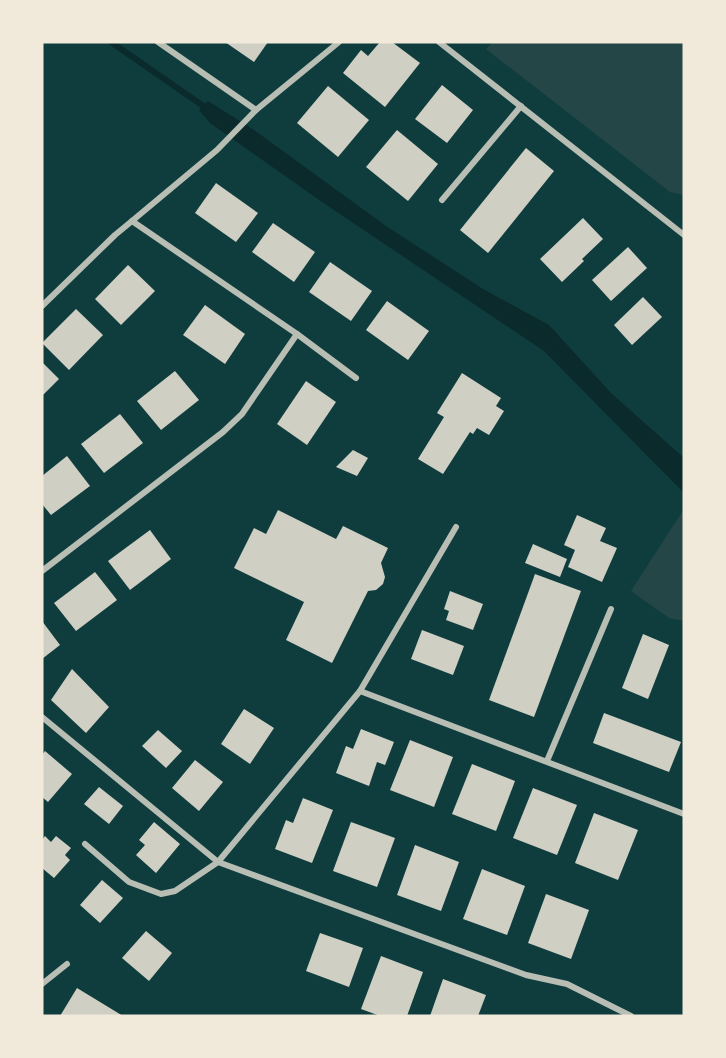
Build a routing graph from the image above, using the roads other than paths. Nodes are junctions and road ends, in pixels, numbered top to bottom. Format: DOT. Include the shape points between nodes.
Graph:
graph roads {
  1 [pos="158,42"];
  2 [pos="339,42"];
  3 [pos="439,42"];
  4 [pos="520,106"];
  5 [pos="256,110"];
  6 [pos="442,200"];
  7 [pos="132,221"];
  8 [pos="684,235"];
  9 [pos="42,306"];
  10 [pos="297,334"];
  11 [pos="356,378"];
  12 [pos="456,527"];
  13 [pos="42,571"];
  14 [pos="611,609"];
  15 [pos="360,691"];
  16 [pos="42,717"];
  17 [pos="547,761"];
  18 [pos="684,814"];
  19 [pos="85,844"];
  20 [pos="218,862"];
  21 [pos="67,964"];
  22 [pos="42,984"];
  23 [pos="631,1016"];
  1 -- 5 [label="street"];
  2 -- 5 [label="street"];
  3 -- 4 [label="street"];
  4 -- 6 [label="street"];
  4 -- 8 [label="street"];
  5 -- 7 [label="street" via="217,150"];
  7 -- 9 [label="street"];
  7 -- 10 [label="street"];
  10 -- 11 [label="street"];
  10 -- 13 [label="street" via="242,414 223,432"];
  12 -- 15 [label="street"];
  14 -- 17 [label="street"];
  15 -- 17 [label="street"];
  15 -- 20 [label="street"];
  16 -- 20 [label="street"];
  17 -- 18 [label="street"];
  19 -- 20 [label="street" via="129,882 161,894 175,891"];
  20 -- 23 [label="street" via="526,975 567,984"];
  21 -- 22 [label="street"];
}
